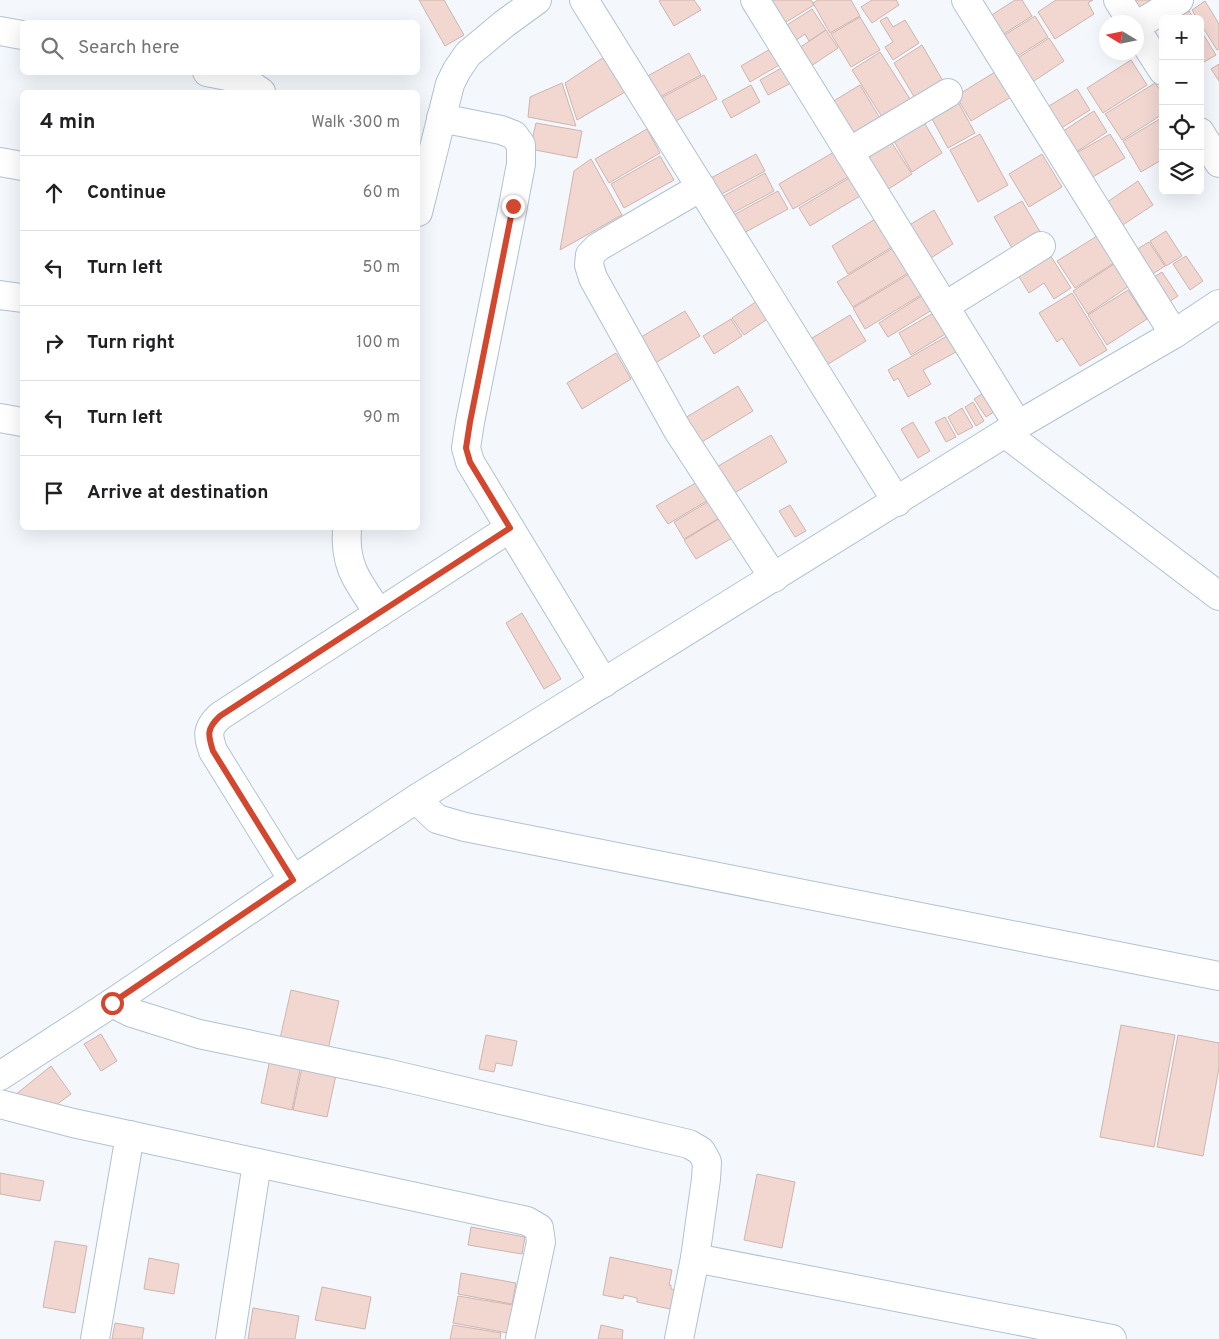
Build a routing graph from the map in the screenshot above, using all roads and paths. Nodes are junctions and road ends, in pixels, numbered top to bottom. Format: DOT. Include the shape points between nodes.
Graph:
graph roads {
  1 [pos="537,0"];
  2 [pos="584,0"];
  3 [pos="755,0"];
  4 [pos="966,0"];
  5 [pos="1118,0"];
  6 [pos="1179,0"];
  7 [pos="1128,15"];
  8 [pos="1144,23"];
  9 [pos="0,31"];
  10 [pos="20,35"];
  11 [pos="1144,41"];
  12 [pos="1159,65"];
  13 [pos="220,75"];
  14 [pos="258,90"];
  15 [pos="948,93"];
  16 [pos="441,118"];
  17 [pos="849,152"];
  18 [pos="0,162"];
  19 [pos="20,166"];
  20 [pos="701,187"];
  21 [pos="420,204"];
  22 [pos="1041,246"];
  23 [pos="0,295"];
  24 [pos="20,298"];
  25 [pos="1219,304"];
  26 [pos="944,306"];
  27 [pos="1174,334"];
  28 [pos="0,418"];
  29 [pos="20,422"];
  30 [pos="1012,430"];
  31 [pos="897,502"];
  32 [pos="510,528"];
  33 [pos="347,530"];
  34 [pos="774,578"];
  35 [pos="1219,596"];
  36 [pos="379,613"];
  37 [pos="604,683"];
  38 [pos="416,799"];
  39 [pos="293,880"];
  40 [pos="1219,976"];
  41 [pos="112,1003"];
  42 [pos="0,1076"];
  43 [pos="0,1104"];
  44 [pos="130,1135"];
  45 [pos="257,1163"];
  46 [pos="695,1258"];
  47 [pos="95,1339"];
  48 [pos="230,1339"];
  49 [pos="520,1339"];
  50 [pos="679,1339"];
  51 [pos="1112,1339"];
  1 -- 16 [label="street" via="468,54 450,84"];
  2 -- 20 [label="street"];
  3 -- 17 [label="street"];
  4 -- 27 [label="street"];
  5 -- 7 [label="street"];
  6 -- 8 [label="street"];
  9 -- 10 [label="street"];
  11 -- 12 [label="street"];
  13 -- 14 [label="street" via="242,80"];
  15 -- 17 [label="street"];
  16 -- 21 [label="street"];
  16 -- 32 [label="street" via="501,130 514,135 521,145 521,164 466,448 470,462"];
  17 -- 26 [label="street"];
  18 -- 19 [label="street"];
  20 -- 31 [label="street"];
  20 -- 34 [label="street" via="598,247 590,255 589,265 593,278 678,429"];
  22 -- 26 [label="street"];
  23 -- 24 [label="street"];
  25 -- 27 [label="street"];
  26 -- 30 [label="street"];
  27 -- 30 [label="street"];
  28 -- 29 [label="street"];
  30 -- 31 [label="street"];
  30 -- 35 [label="street"];
  31 -- 34 [label="street"];
  32 -- 36 [label="street"];
  32 -- 37 [label="street"];
  33 -- 36 [label="street" via="348,559 354,576"];
  34 -- 37 [label="street"];
  36 -- 39 [label="street" via="211,724 208,736 213,751"];
  37 -- 38 [label="street"];
  38 -- 39 [label="street"];
  38 -- 40 [label="street" via="437,819 465,827"];
  39 -- 41 [label="street"];
  41 -- 42 [label="street"];
  41 -- 46 [label="street" via="132,1013 199,1034 386,1073 689,1144 701,1151 707,1162"];
  43 -- 44 [label="street"];
  44 -- 45 [label="street"];
  44 -- 47 [label="street"];
  45 -- 48 [label="street"];
  45 -- 49 [label="street" via="527,1222 539,1228 541,1242"];
  46 -- 50 [label="street"];
  46 -- 51 [label="street"];
}
